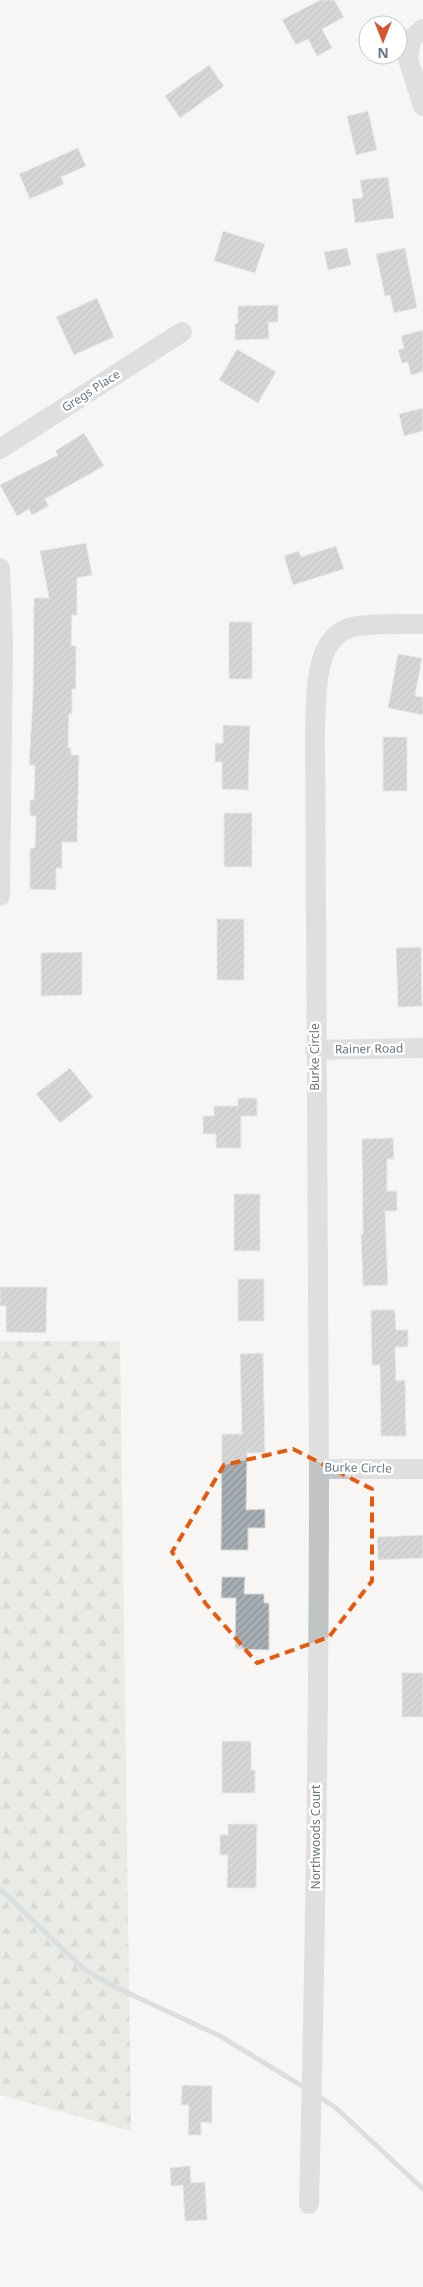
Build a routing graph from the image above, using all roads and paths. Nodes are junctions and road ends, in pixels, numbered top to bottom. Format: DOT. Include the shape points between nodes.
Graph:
graph roads {
  1 [pos="423,28"];
  2 [pos="423,106"];
  3 [pos="182,332"];
  4 [pos="0,449"];
  5 [pos="0,568"];
  6 [pos="423,624"];
  7 [pos="0,896"];
  8 [pos="423,1048"];
  9 [pos="315,1050"];
  10 [pos="423,1469"];
  11 [pos="319,1470"];
  12 [pos="309,2204"];
  1 -- 2 [label="street" via="411,39 408,59"];
  3 -- 4 [label="street, Gregs Place"];
  5 -- 7 [label="street" via="3,643"];
  6 -- 9 [label="street, Burke Circle" via="355,626 333,637 322,654 315,729"];
  8 -- 9 [label="street, Rainer Road"];
  9 -- 11 [label="street, Burke Circle"];
  10 -- 11 [label="street, Burke Circle"];
  11 -- 12 [label="street, Northwoods Court" via="315,1968"];
}
